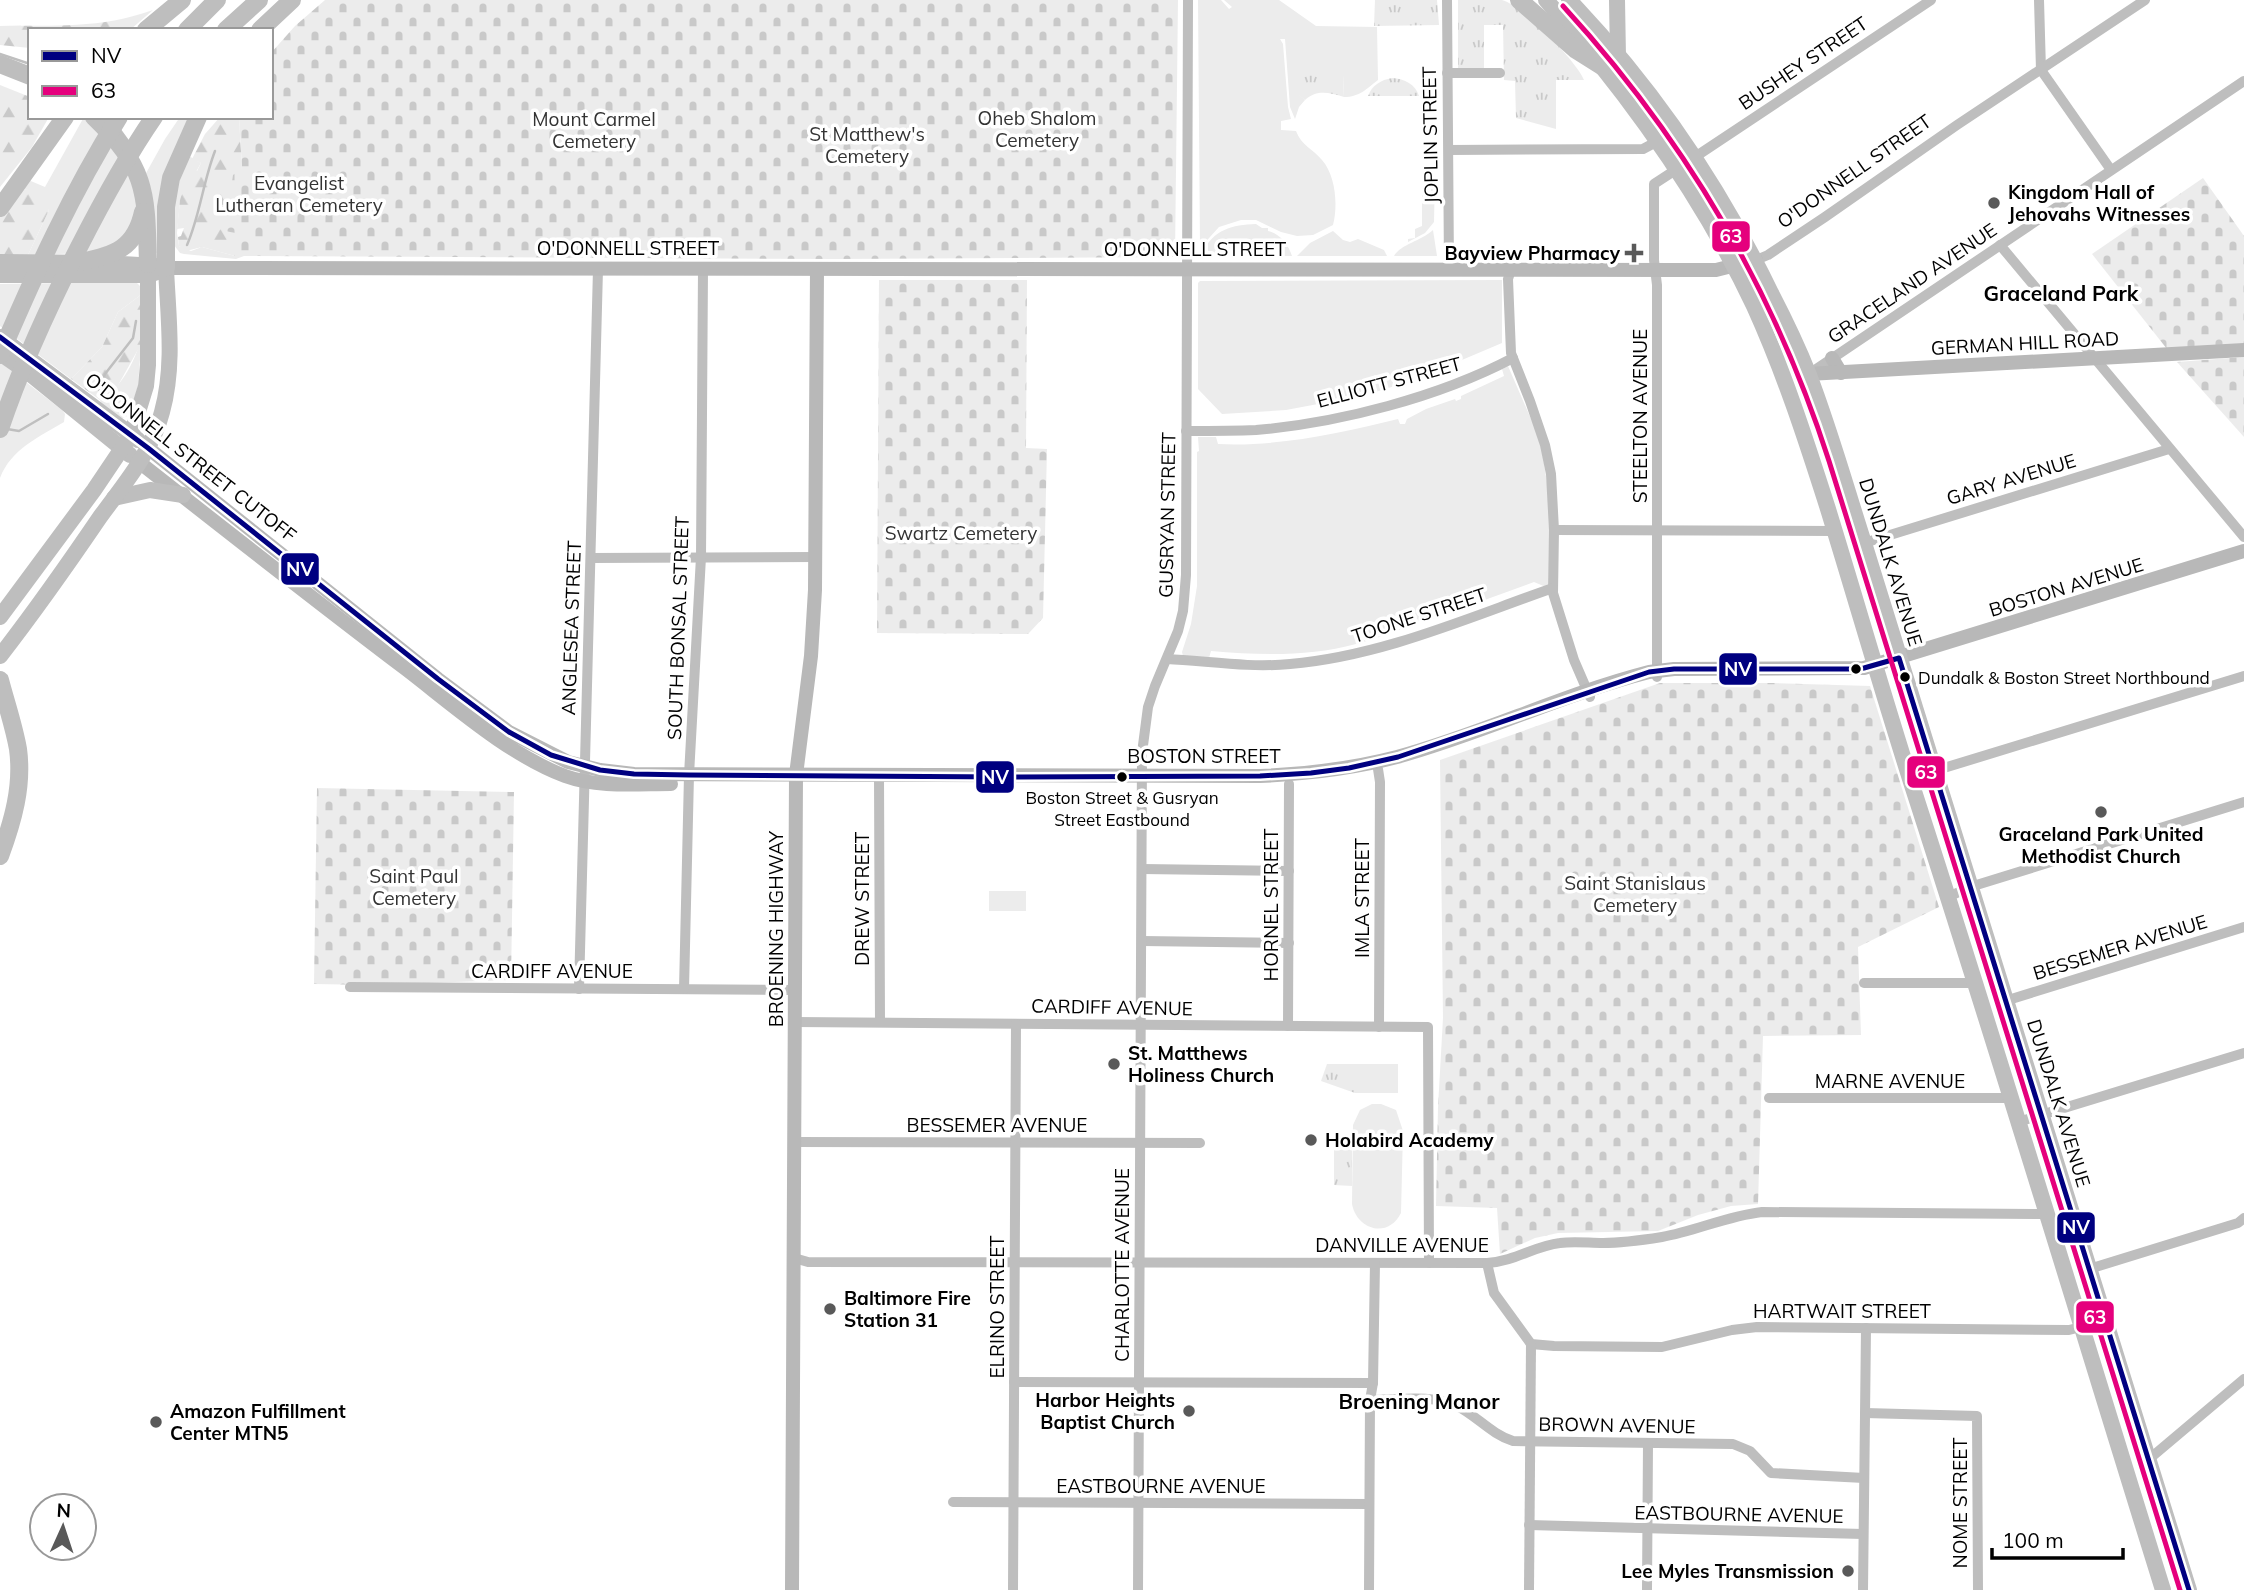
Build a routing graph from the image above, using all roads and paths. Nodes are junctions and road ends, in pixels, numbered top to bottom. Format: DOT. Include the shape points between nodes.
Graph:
graph roads {
  1 [pos="182,0"];
  2 [pos="217,0"];
  3 [pos="259,0"];
  4 [pos="292,0"];
  5 [pos="1188,0"];
  6 [pos="1447,0"];
  7 [pos="1519,0"];
  8 [pos="1546,0"];
  9 [pos="1569,0"];
  10 [pos="1618,0"];
  11 [pos="1931,0"];
  12 [pos="2039,0"];
  13 [pos="2145,0"];
  14 [pos="148,28"];
  15 [pos="189,28"];
  16 [pos="228,28"];
  17 [pos="262,28"];
  18 [pos="1617,53"];
  19 [pos="0,64"];
  20 [pos="1603,67"];
  21 [pos="2041,70"];
  22 [pos="1447,73"];
  23 [pos="1500,73"];
  24 [pos="28,75"];
  25 [pos="2244,81"];
  26 [pos="64,119"];
  27 [pos="96,119"];
  28 [pos="118,119"];
  29 [pos="197,119"];
  30 [pos="150,123"];
  31 [pos="1658,141"];
  32 [pos="1448,150"];
  33 [pos="1695,157"];
  34 [pos="1677,169"];
  35 [pos="2111,170"];
  36 [pos="145,202"];
  37 [pos="1,207"];
  38 [pos="1704,210"];
  39 [pos="2000,246"];
  40 [pos="1756,260"];
  41 [pos="0,262"];
  42 [pos="82,262"];
  43 [pos="1733,266"];
  44 [pos="154,269"];
  45 [pos="598,269"];
  46 [pos="703,269"];
  47 [pos="817,269"];
  48 [pos="1187,270"];
  49 [pos="1449,270"];
  50 [pos="1511,270"];
  51 [pos="1657,270"];
  52 [pos="0,275"];
  53 [pos="0,337"];
  54 [pos="2244,350"];
  55 [pos="0,354"];
  56 [pos="1513,358"];
  57 [pos="1832,358"];
  58 [pos="2094,358"];
  59 [pos="1841,373"];
  60 [pos="1808,374"];
  61 [pos="0,429"];
  62 [pos="1186,431"];
  63 [pos="126,442"];
  64 [pos="2169,449"];
  65 [pos="144,455"];
  66 [pos="183,495"];
  67 [pos="114,498"];
  68 [pos="1554,530"];
  69 [pos="1657,530"];
  70 [pos="1835,531"];
  71 [pos="2244,537"];
  72 [pos="1864,543"];
  73 [pos="2244,551"];
  74 [pos="701,557"];
  75 [pos="815,557"];
  76 [pos="591,558"];
  77 [pos="1553,588"];
  78 [pos="0,617"];
  79 [pos="0,656"];
  80 [pos="1899,658"];
  81 [pos="1167,659"];
  82 [pos="1878,669"];
  83 [pos="1657,673"];
  84 [pos="2244,676"];
  85 [pos="0,680"];
  86 [pos="1589,694"];
  87 [pos="1496,727"];
  88 [pos="0,729"];
  89 [pos="521,746"];
  90 [pos="1378,769"];
  91 [pos="1934,771"];
  92 [pos="585,775"];
  93 [pos="689,779"];
  94 [pos="796,780"];
  95 [pos="879,780"];
  96 [pos="1142,780"];
  97 [pos="19,784"];
  98 [pos="1289,785"];
  99 [pos="2244,802"];
  100 [pos="0,856"];
  101 [pos="1142,869"];
  102 [pos="1289,871"];
  103 [pos="1970,887"];
  104 [pos="1948,897"];
  105 [pos="2244,927"];
  106 [pos="1142,941"];
  107 [pos="1289,943"];
  108 [pos="1864,983"];
  109 [pos="1975,983"];
  110 [pos="350,987"];
  111 [pos="579,989"];
  112 [pos="684,989"];
  113 [pos="795,989"];
  114 [pos="2006,1001"];
  115 [pos="795,1022"];
  116 [pos="880,1022"];
  117 [pos="1016,1024"];
  118 [pos="1142,1025"];
  119 [pos="1289,1026"];
  120 [pos="1379,1027"];
  121 [pos="2244,1053"];
  122 [pos="1769,1098"];
  123 [pos="2010,1098"];
  124 [pos="2041,1115"];
  125 [pos="2018,1122"];
  126 [pos="794,1142"];
  127 [pos="1015,1143"];
  128 [pos="1141,1143"];
  129 [pos="1200,1143"];
  130 [pos="2046,1214"];
  131 [pos="2244,1218"];
  132 [pos="794,1258"];
  133 [pos="1014,1262"];
  134 [pos="1140,1262"];
  135 [pos="1375,1263"];
  136 [pos="1429,1263"];
  137 [pos="1488,1263"];
  138 [pos="2089,1269"];
  139 [pos="2105,1321"];
  140 [pos="1866,1328"];
  141 [pos="2081,1328"];
  142 [pos="1531,1344"];
  143 [pos="2244,1379"];
  144 [pos="1014,1382"];
  145 [pos="1139,1383"];
  146 [pos="1373,1383"];
  147 [pos="1370,1400"];
  148 [pos="1865,1413"];
  149 [pos="1530,1442"];
  150 [pos="1648,1443"];
  151 [pos="2148,1460"];
  152 [pos="1864,1478"];
  153 [pos="953,1502"];
  154 [pos="1013,1503"];
  155 [pos="1138,1503"];
  156 [pos="1369,1504"];
  157 [pos="2137,1509"];
  158 [pos="1530,1525"];
  159 [pos="1647,1530"];
  160 [pos="1863,1534"];
  161 [pos="2186,1589"];
  162 [pos="792,1590"];
  163 [pos="1013,1590"];
  164 [pos="1138,1590"];
  165 [pos="1369,1590"];
  166 [pos="1529,1590"];
  167 [pos="1647,1590"];
  168 [pos="1863,1590"];
  169 [pos="1978,1590"];
  170 [pos="2162,1590"];
  1 -- 14 [label="highway"];
  2 -- 15 [label="highway"];
  3 -- 16 [label="highway"];
  4 -- 17 [label="highway"];
  5 -- 48 [label="street, GUSRYAN STREET"];
  6 -- 22 [label="street, JOPLIN STREET"];
  7 -- 20 [label="highway" via="1576,50"];
  8 -- 20 [label="main road"];
  9 -- 18 [label="main road, DUNDALK AVENUE"];
  10 -- 18 [label="main road"];
  11 -- 33 [label="street, BUSHEY STREET"];
  12 -- 21 [label="street"];
  13 -- 21 [label="street, O'DONNELL STREET"];
  18 -- 33 [label="main road, DUNDALK AVENUE"];
  18 -- 38 [label="main road" via="1633,89 1701,191"];
  19 -- 24 [label="highway"];
  20 -- 31 [label="main road"];
  21 -- 35 [label="street"];
  21 -- 40 [label="street, O'DONNELL STREET"];
  22 -- 23 [label="street"];
  22 -- 32 [label="street, JOPLIN STREET"];
  25 -- 35 [label="street, GRACELAND AVENUE"];
  26 -- 37 [label="highway"];
  27 -- 36 [label="highway" via="128,156"];
  28 -- 55 [label="highway" via="55,233"];
  29 -- 44 [label="highway" via="171,178"];
  30 -- 61 [label="highway" via="126,158 53,296"];
  31 -- 32 [label="street" via="1643,149"];
  31 -- 34 [label="main road"];
  32 -- 49 [label="street, JOPLIN STREET"];
  33 -- 40 [label="main road, DUNDALK AVENUE"];
  34 -- 38 [label="main road"];
  34 -- 51 [label="street, STEELTON AVENUE" via="1654,184"];
  35 -- 39 [label="street, GRACELAND AVENUE"];
  36 -- 42 [label="highway" via="138,232 130,243 107,256"];
  36 -- 44 [label="highway"];
  38 -- 43 [label="main road"];
  39 -- 57 [label="street, GRACELAND AVENUE"];
  39 -- 58 [label="street"];
  40 -- 43 [label="street, O'DONNELL STREET"];
  40 -- 60 [label="main road, DUNDALK AVENUE"];
  41 -- 42 [label="main road, O'DONNELL STREET"];
  42 -- 44 [label="main road, O'DONNELL STREET"];
  43 -- 51 [label="street, O'DONNELL STREET"];
  43 -- 70 [label="main road" via="1785,380"];
  44 -- 45 [label="street, O'DONNELL STREET"];
  44 -- 52 [label="main road, O'DONNELL STREET"];
  44 -- 63 [label="main road" via="146,386"];
  44 -- 65 [label="main road" via="170,354 169,375 155,435"];
  45 -- 46 [label="street, O'DONNELL STREET"];
  45 -- 76 [label="street, ANGLESEA STREET"];
  46 -- 47 [label="street, O'DONNELL STREET"];
  46 -- 74 [label="street, SOUTH BONSAL STREET"];
  47 -- 48 [label="street, O'DONNELL STREET"];
  47 -- 75 [label="street, BROENING HIGHWAY"];
  48 -- 49 [label="street, O'DONNELL STREET"];
  48 -- 62 [label="street, GUSRYAN STREET"];
  49 -- 50 [label="street, O'DONNELL STREET"];
  50 -- 51 [label="street, O'DONNELL STREET"];
  50 -- 56 [label="street"];
  51 -- 69 [label="street, STEELTON AVENUE"];
  53 -- 63 [label="main road, O'DONNELL STREET CUTOFF"];
  54 -- 58 [label="street, GERMAN HILL ROAD"];
  55 -- 63 [label="main road, O'DONNELL STREET CUTOFF"];
  56 -- 62 [label="street, ELLIOTT STREET" via="1474,377 1344,416 1256,430"];
  56 -- 68 [label="street" via="1545,445"];
  57 -- 59 [label="street"];
  57 -- 60 [label="street, GRACELAND AVENUE"];
  58 -- 59 [label="street, GERMAN HILL ROAD"];
  58 -- 64 [label="street"];
  59 -- 60 [label="street, GERMAN HILL ROAD"];
  60 -- 72 [label="main road, DUNDALK AVENUE"];
  62 -- 81 [label="street, GUSRYAN STREET" via="1185,594"];
  63 -- 65 [label="main road, O'DONNELL STREET CUTOFF"];
  63 -- 78 [label="main road"];
  64 -- 71 [label="street"];
  64 -- 72 [label="street, GARY AVENUE"];
  65 -- 66 [label="street, O'DONNELL STREET CUTOFF"];
  65 -- 67 [label="main road"];
  65 -- 89 [label="street, O'DONNELL STREET CUTOFF"];
  66 -- 67 [label="main road" via="150,490"];
  66 -- 89 [label="street, O'DONNELL STREET CUTOFF" via="448,702"];
  67 -- 79 [label="main road"];
  68 -- 69 [label="street"];
  68 -- 77 [label="street"];
  69 -- 70 [label="street"];
  69 -- 83 [label="street, STEELTON AVENUE"];
  70 -- 82 [label="main road"];
  72 -- 80 [label="main road, DUNDALK AVENUE"];
  73 -- 80 [label="street, BOSTON AVENUE"];
  74 -- 75 [label="street"];
  74 -- 76 [label="street"];
  74 -- 93 [label="street, SOUTH BONSAL STREET"];
  75 -- 94 [label="street, BROENING HIGHWAY" via="811,656"];
  76 -- 92 [label="street, ANGLESEA STREET"];
  77 -- 81 [label="street, TOONE STREET" via="1398,643 1336,659 1245,666"];
  77 -- 86 [label="street"];
  80 -- 82 [label="street, BOSTON AVENUE"];
  80 -- 91 [label="main road, DUNDALK AVENUE"];
  81 -- 96 [label="street, GUSRYAN STREET" via="1146,718"];
  82 -- 83 [label="street, BOSTON STREET" via="1853,677"];
  82 -- 104 [label="main road"];
  83 -- 86 [label="street, BOSTON STREET"];
  84 -- 91 [label="street"];
  85 -- 97 [label="highway" via="18,750"];
  86 -- 87 [label="street, BOSTON STREET"];
  87 -- 90 [label="street, BOSTON STREET"];
  87 -- 96 [label="street, BOSTON STREET" via="1339,770"];
  88 -- 97 [label="highway"];
  89 -- 92 [label="street, BOSTON STREET" via="551,755"];
  90 -- 98 [label="street, BOSTON STREET"];
  90 -- 120 [label="street, IMLA STREET"];
  91 -- 103 [label="main road, DUNDALK AVENUE"];
  92 -- 93 [label="street, BOSTON STREET"];
  92 -- 111 [label="street, ANGLESEA STREET"];
  93 -- 94 [label="street, BOSTON STREET"];
  93 -- 112 [label="street, SOUTH BONSAL STREET"];
  94 -- 95 [label="street, BOSTON STREET"];
  94 -- 113 [label="street, BROENING HIGHWAY"];
  95 -- 96 [label="street, BOSTON STREET"];
  95 -- 116 [label="street, DREW STREET"];
  96 -- 98 [label="street, BOSTON STREET"];
  96 -- 101 [label="street, GUSRYAN STREET"];
  97 -- 100 [label="highway"];
  98 -- 102 [label="street, HORNEL STREET"];
  99 -- 103 [label="street"];
  101 -- 102 [label="street"];
  101 -- 106 [label="street, GUSRYAN STREET"];
  102 -- 107 [label="street, HORNEL STREET"];
  103 -- 104 [label="street"];
  103 -- 114 [label="main road, DUNDALK AVENUE"];
  104 -- 109 [label="main road"];
  105 -- 114 [label="street, BESSEMER AVENUE"];
  106 -- 107 [label="street"];
  106 -- 118 [label="street, GUSRYAN STREET"];
  107 -- 119 [label="street, HORNEL STREET"];
  108 -- 109 [label="street"];
  109 -- 123 [label="main road"];
  110 -- 111 [label="street, CARDIFF AVENUE"];
  111 -- 112 [label="street, CARDIFF AVENUE"];
  112 -- 113 [label="street, CARDIFF AVENUE"];
  113 -- 115 [label="street, BROENING HIGHWAY"];
  114 -- 124 [label="main road, DUNDALK AVENUE"];
  115 -- 116 [label="street, CARDIFF AVENUE"];
  115 -- 126 [label="street, BROENING HIGHWAY"];
  116 -- 117 [label="street, CARDIFF AVENUE"];
  117 -- 118 [label="street, CARDIFF AVENUE"];
  117 -- 127 [label="street, ELRINO STREET"];
  118 -- 119 [label="street, CARDIFF AVENUE"];
  118 -- 128 [label="street, CHARLOTTE AVENUE"];
  119 -- 120 [label="street, CARDIFF AVENUE"];
  120 -- 136 [label="street, CARDIFF AVENUE" via="1428,1027"];
  121 -- 124 [label="street"];
  122 -- 123 [label="street, MARNE AVENUE"];
  123 -- 125 [label="main road"];
  124 -- 125 [label="street"];
  124 -- 138 [label="main road, DUNDALK AVENUE"];
  125 -- 130 [label="main road"];
  126 -- 127 [label="street, BESSEMER AVENUE"];
  126 -- 132 [label="street, BROENING HIGHWAY"];
  127 -- 128 [label="street, BESSEMER AVENUE"];
  127 -- 133 [label="street, ELRINO STREET"];
  128 -- 129 [label="street, BESSEMER AVENUE"];
  128 -- 134 [label="street, CHARLOTTE AVENUE"];
  130 -- 137 [label="street, DANVILLE AVENUE" via="1762,1212 1658,1237 1560,1243 1505,1262"];
  130 -- 141 [label="main road"];
  131 -- 138 [label="street"];
  132 -- 133 [label="street, DANVILLE AVENUE" via="808,1262"];
  132 -- 162 [label="street, BROENING HIGHWAY"];
  133 -- 134 [label="street, DANVILLE AVENUE"];
  133 -- 144 [label="street, ELRINO STREET"];
  134 -- 135 [label="street, DANVILLE AVENUE"];
  134 -- 145 [label="street, CHARLOTTE AVENUE"];
  135 -- 136 [label="street, DANVILLE AVENUE"];
  135 -- 146 [label="street"];
  136 -- 137 [label="street, DANVILLE AVENUE"];
  137 -- 142 [label="street" via="1494,1293"];
  138 -- 139 [label="main road, DUNDALK AVENUE"];
  139 -- 141 [label="street, HARTWAIT STREET"];
  139 -- 151 [label="main road, DUNDALK AVENUE"];
  140 -- 141 [label="street, HARTWAIT STREET"];
  140 -- 142 [label="street, HARTWAIT STREET" via="1745,1328 1662,1346"];
  140 -- 148 [label="street"];
  141 -- 157 [label="main road"];
  142 -- 149 [label="street"];
  143 -- 151 [label="street"];
  144 -- 145 [label="street"];
  144 -- 154 [label="street, ELRINO STREET"];
  145 -- 146 [label="street"];
  145 -- 155 [label="street, CHARLOTTE AVENUE"];
  146 -- 147 [label="street"];
  147 -- 149 [label="street, BROWN AVENUE" via="1449,1403 1505,1439"];
  147 -- 156 [label="street"];
  148 -- 152 [label="street"];
  148 -- 169 [label="street, NOME STREET" via="1977,1416"];
  149 -- 150 [label="street, BROWN AVENUE"];
  149 -- 158 [label="street"];
  150 -- 152 [label="street, BROWN AVENUE" via="1733,1444 1751,1451 1771,1473"];
  150 -- 159 [label="street"];
  151 -- 161 [label="main road, DUNDALK AVENUE"];
  152 -- 160 [label="street"];
  153 -- 154 [label="street, EASTBOURNE AVENUE"];
  154 -- 155 [label="street, EASTBOURNE AVENUE"];
  154 -- 163 [label="street, ELRINO STREET"];
  155 -- 156 [label="street, EASTBOURNE AVENUE"];
  155 -- 164 [label="street, CHARLOTTE AVENUE"];
  156 -- 165 [label="street"];
  157 -- 161 [label="main road" via="2168,1573"];
  157 -- 170 [label="main road"];
  158 -- 159 [label="street, EASTBOURNE AVENUE"];
  158 -- 166 [label="street"];
  159 -- 160 [label="street, EASTBOURNE AVENUE"];
  159 -- 167 [label="street"];
  160 -- 168 [label="street"];
}
